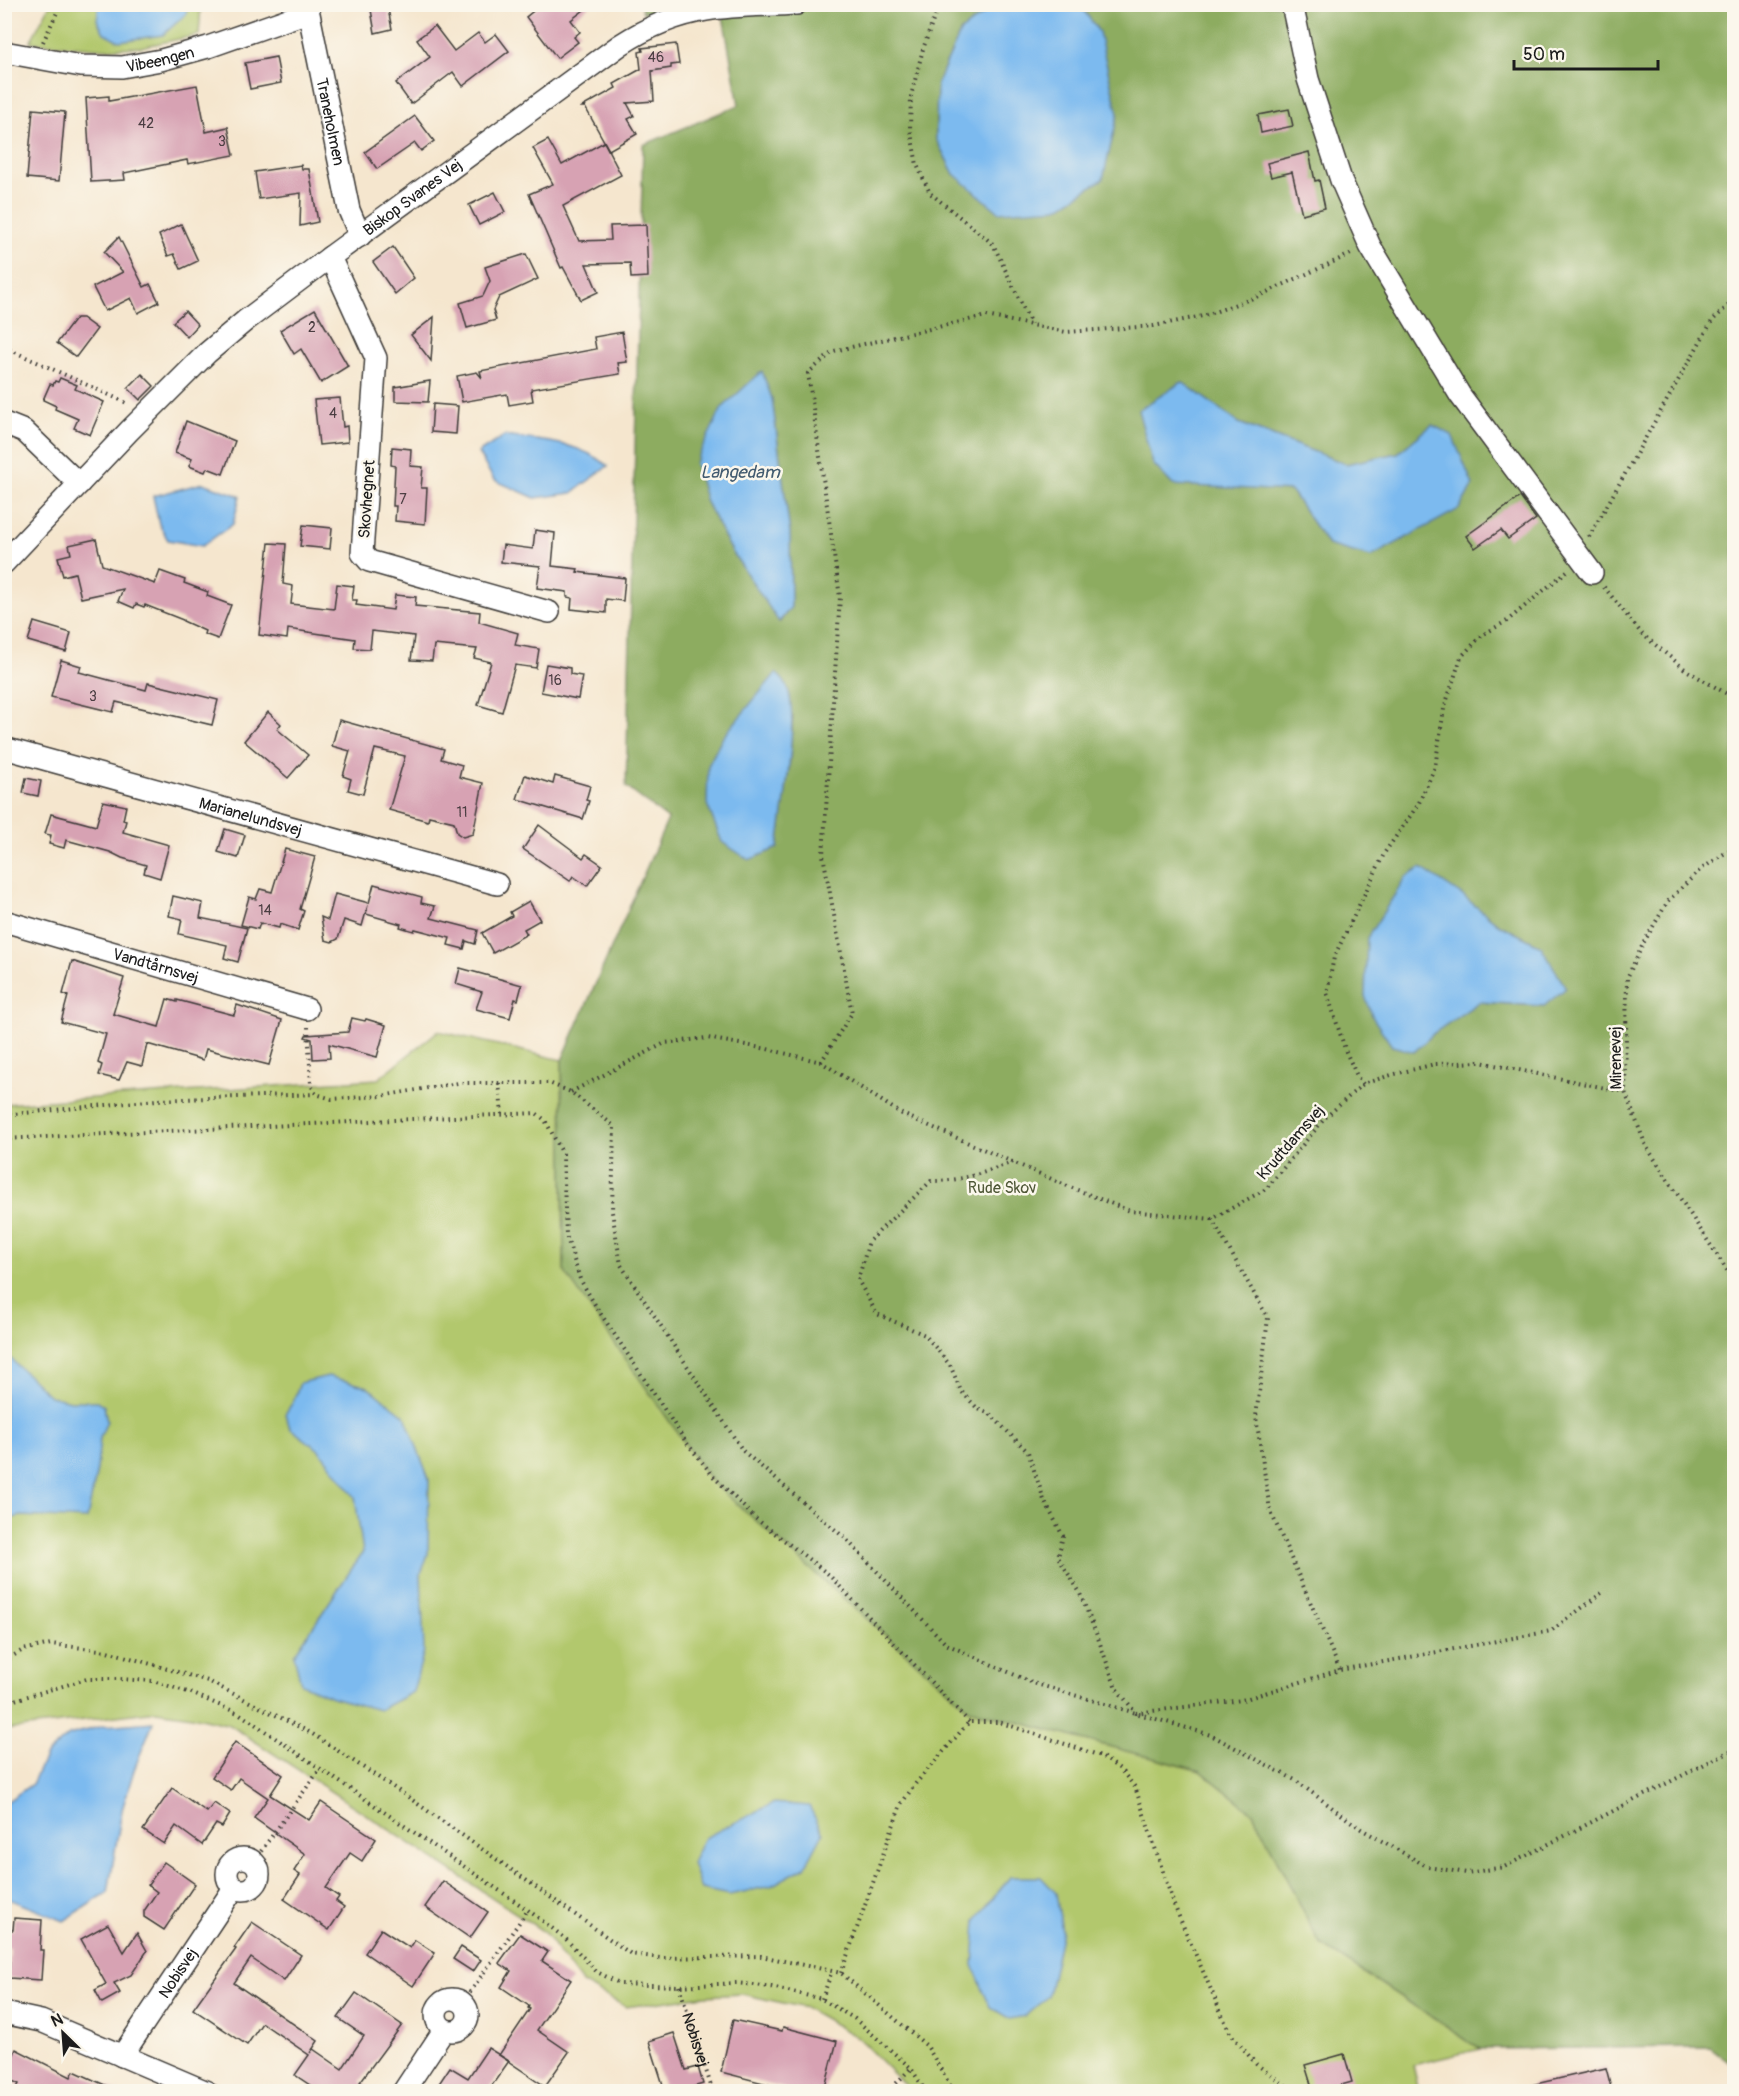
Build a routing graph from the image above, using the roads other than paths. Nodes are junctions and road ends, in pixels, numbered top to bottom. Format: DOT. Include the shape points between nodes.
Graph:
graph roads {
  1 [pos="796,4"];
  2 [pos="1292,4"];
  3 [pos="307,8"];
  4 [pos="4,52"];
  5 [pos="360,236"];
  6 [pos="330,257"];
  7 [pos="4,423"];
  8 [pos="79,484"];
  9 [pos="4,563"];
  10 [pos="1583,563"];
  11 [pos="549,612"];
  12 [pos="4,748"];
  13 [pos="497,884"];
  14 [pos="4,921"];
  15 [pos="307,1009"];
  16 [pos="254,1861"];
  17 [pos="463,2002"];
  18 [pos="4,2013"];
  19 [pos="122,2056"];
  20 [pos="207,2091"];
  21 [pos="403,2091"];
  1 -- 5 [label="street, Biskop Svanes Vej" via="707,9 651,27 620,45"];
  2 -- 10 [label="street" via="1308,79 1341,180 1370,246 1460,394"];
  3 -- 4 [label="street, Vibeengen" via="208,47 122,67 81,66"];
  3 -- 5 [label="street, Traneholmen" via="349,210"];
  5 -- 6 [label="street, Biskop Svanes Vej"];
  6 -- 8 [label="street, Biskop Svanes Vej" via="207,353"];
  6 -- 11 [label="street, Skovhegnet" via="376,358 362,553 369,561"];
  7 -- 8 [label="street" via="24,431"];
  8 -- 9 [label="street, Biskop Svanes Vej"];
  12 -- 13 [label="street, Marianelundsvej"];
  14 -- 15 [label="street, Vandtårnsvej"];
  16 -- 19 [label="street, Nobisvej" via="242,1857 228,1867 229,1883 234,1888"];
  17 -- 21 [label="street" via="468,2016 465,2025 458,2031 444,2030"];
  18 -- 19 [label="street" via="41,2021"];
  19 -- 20 [label="street"];
}
